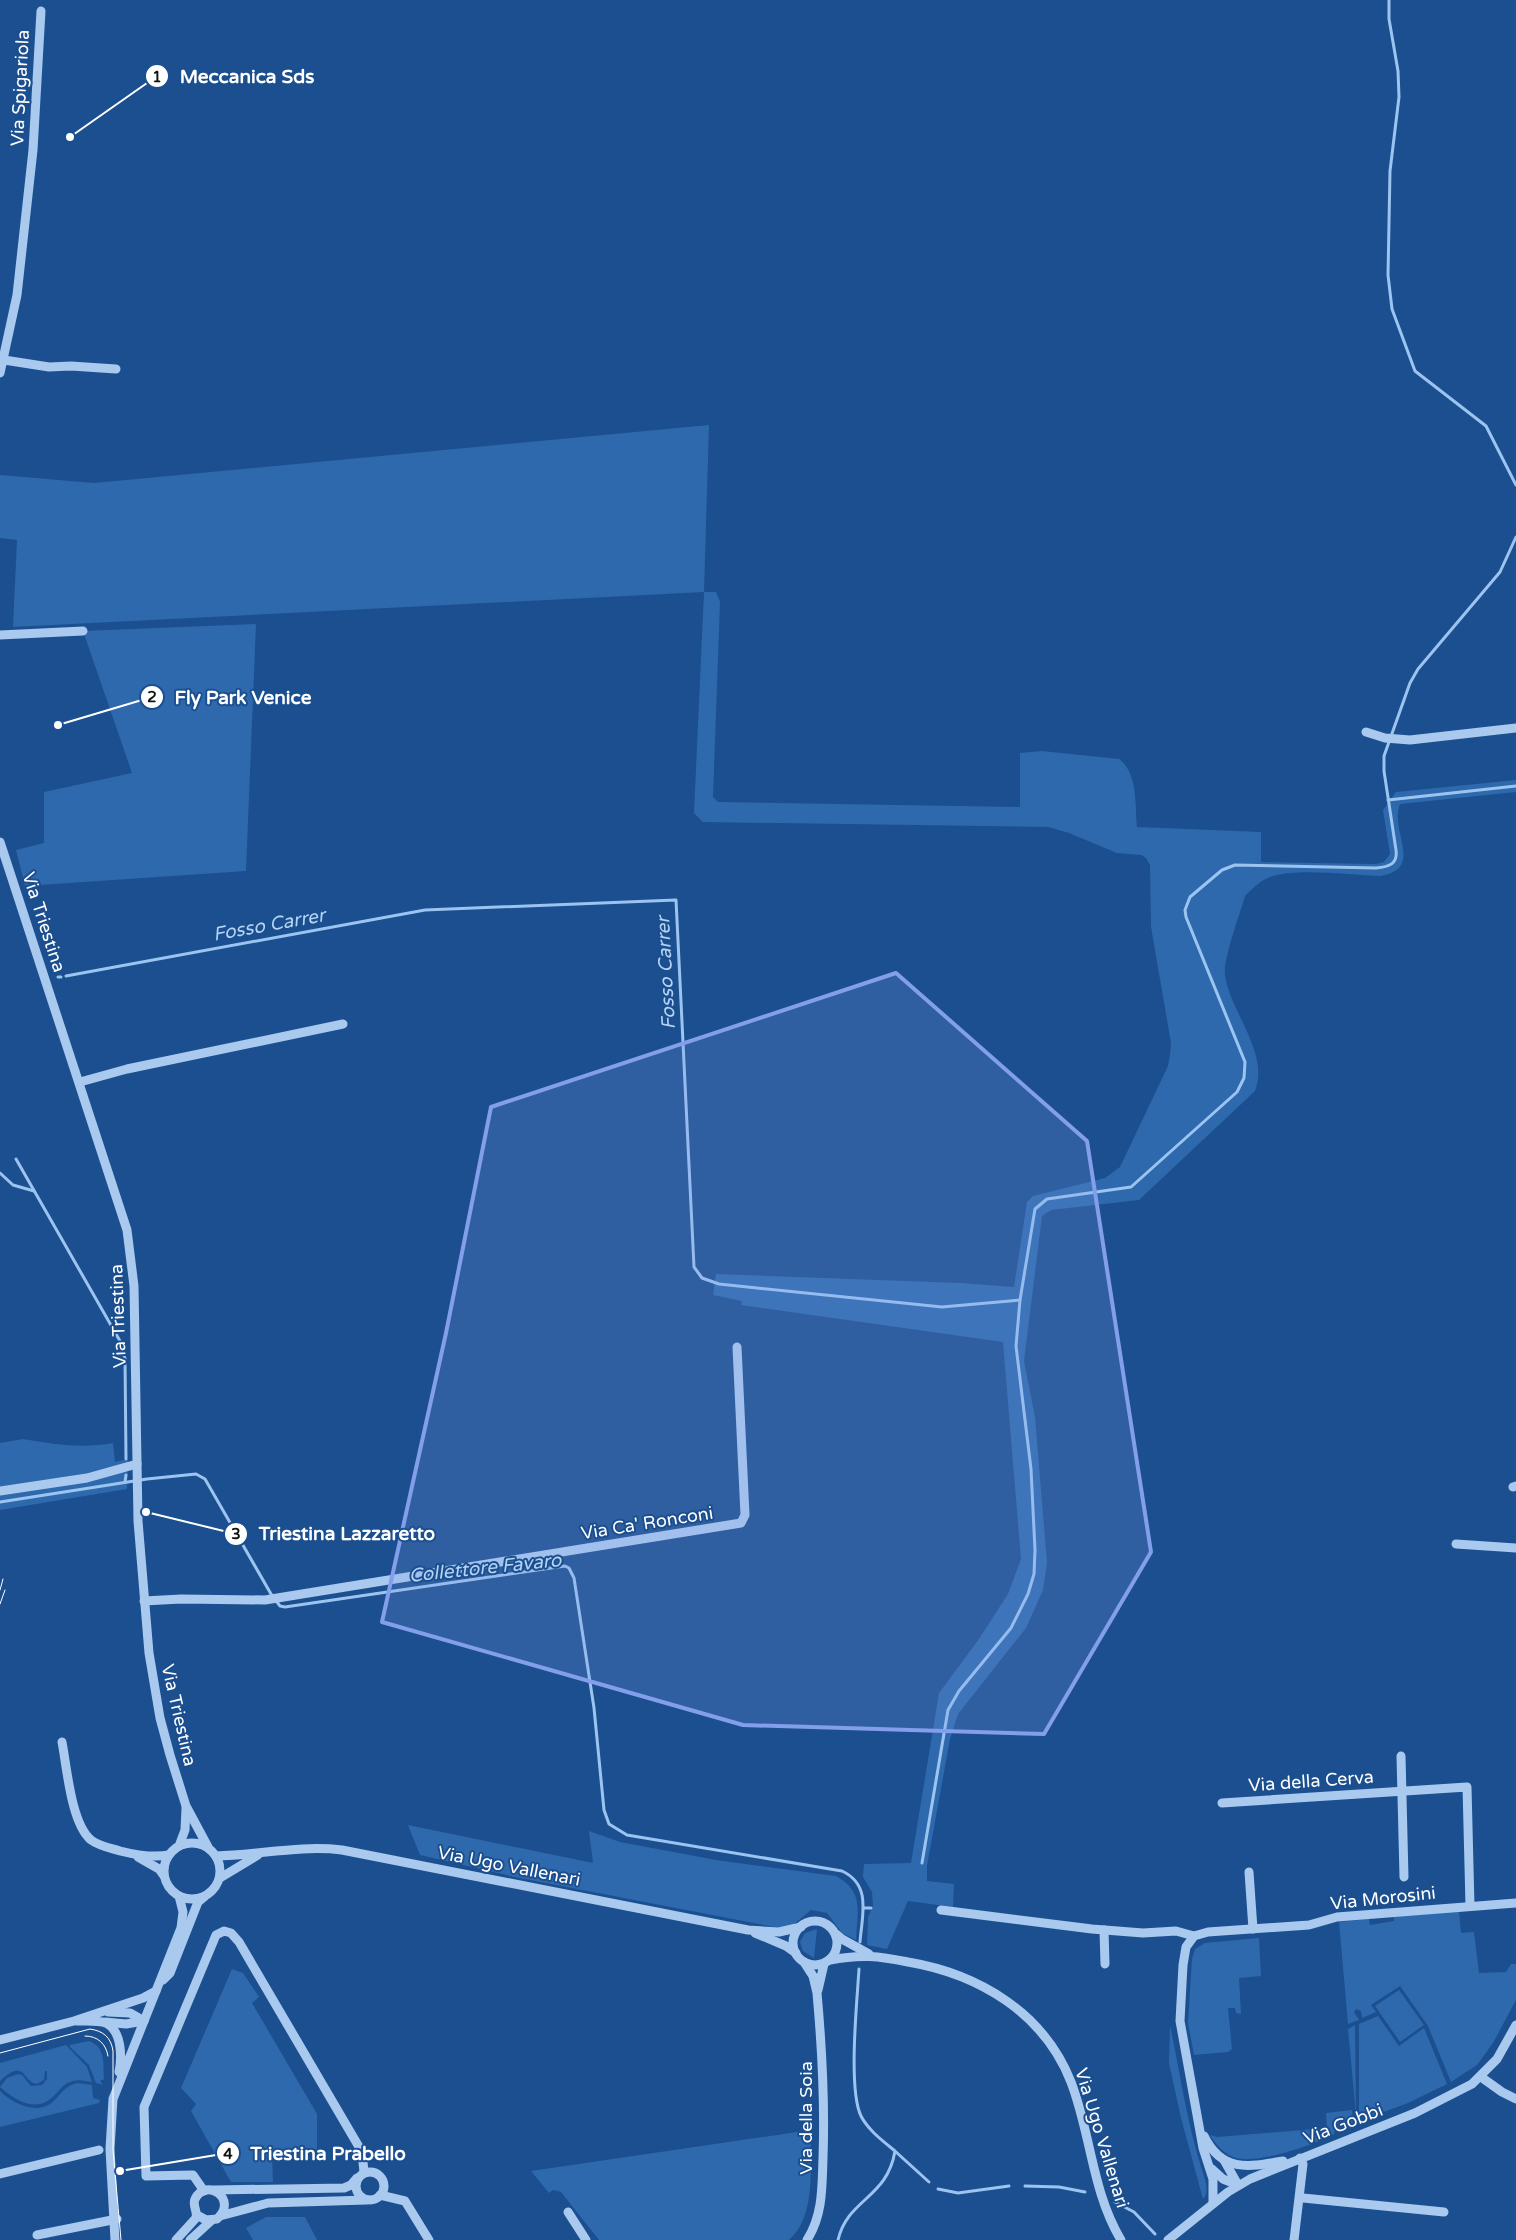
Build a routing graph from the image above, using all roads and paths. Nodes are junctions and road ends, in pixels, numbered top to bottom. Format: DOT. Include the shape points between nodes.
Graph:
graph roads {
  1 [pos="41,11"];
  2 [pos="4,360"];
  3 [pos="116,369"];
  4 [pos="0,373"];
  5 [pos="83,631"];
  6 [pos="0,635"];
  7 [pos="1516,728"];
  8 [pos="1366,732"];
  9 [pos="0,842"];
  10 [pos="343,1024"];
  11 [pos="80,1082"];
  12 [pos="737,1348"];
  13 [pos="137,1466"];
  14 [pos="0,1491"];
  15 [pos="1456,1544"];
  16 [pos="1516,1548"];
  17 [pos="144,1602"];
  18 [pos="62,1742"];
  19 [pos="1401,1756"];
  20 [pos="1402,1791"];
  21 [pos="1222,1803"];
  22 [pos="186,1806"];
  23 [pos="179,1846"];
  24 [pos="208,1847"];
  25 [pos="263,1853"];
  26 [pos="133,1854"];
  27 [pos="169,1855"];
  28 [pos="216,1856"];
  29 [pos="1249,1872"];
  30 [pos="164,1876"];
  31 [pos="1404,1877"];
  32 [pos="220,1878"];
  33 [pos="178,1896"];
  34 [pos="204,1897"];
  35 [pos="1516,1903"];
  36 [pos="1470,1906"];
  37 [pos="941,1910"];
  38 [pos="801,1926"];
  39 [pos="1253,1929"];
  40 [pos="748,1930"];
  41 [pos="1104,1930"];
  42 [pos="834,1933"];
  43 [pos="1192,1938"];
  44 [pos="796,1953"];
  45 [pos="870,1954"];
  46 [pos="804,1962"];
  47 [pos="827,1962"];
  48 [pos="1105,1964"];
  49 [pos="158,1987"];
  50 [pos="817,1993"];
  51 [pos="93,2013"];
  52 [pos="74,2021"];
  53 [pos="144,2021"];
  54 [pos="101,2022"];
  55 [pos="1516,2025"];
  56 [pos="0,2040"];
  57 [pos="1481,2077"];
  58 [pos="115,2090"];
  59 [pos="1516,2099"];
  60 [pos="1199,2124"];
  61 [pos="99,2150"];
  62 [pos="1224,2160"];
  63 [pos="1301,2161"];
  64 [pos="1210,2167"];
  65 [pos="0,2174"];
  66 [pos="361,2175"];
  67 [pos="1238,2185"];
  68 [pos="214,2190"];
  69 [pos="204,2191"];
  70 [pos="380,2195"];
  71 [pos="1303,2198"];
  72 [pos="367,2200"];
  73 [pos="1214,2203"];
  74 [pos="568,2212"];
  75 [pos="1444,2212"];
  76 [pos="197,2214"];
  77 [pos="216,2218"];
  78 [pos="115,2220"];
  79 [pos="37,2235"];
  80 [pos="114,2240"];
  81 [pos="121,2240"];
  82 [pos="176,2240"];
  83 [pos="190,2240"];
  84 [pos="429,2240"];
  85 [pos="586,2240"];
  86 [pos="807,2240"];
  87 [pos="1122,2240"];
  88 [pos="1168,2240"];
  89 [pos="1294,2240"];
  90 [pos="1299,2240"];
  1 -- 2 [label="street, Via Spigariola" via="32,160 17,295"];
  2 -- 3 [label="street" via="49,367"];
  2 -- 4 [label="street, Via Spigariola"];
  5 -- 6 [label="street"];
  7 -- 8 [label="street" via="1427,738 1389,739"];
  9 -- 11 [label="street, Via Triestina"];
  10 -- 11 [label="street" via="127,1069"];
  11 -- 13 [label="street, Via Triestina" via="130,1247 134,1286"];
  12 -- 17 [label="street, Via Ca' Ronconi" via="745,1515 741,1523 265,1600"];
  13 -- 14 [label="street" via="86,1478"];
  13 -- 17 [label="street, Via Triestina"];
  15 -- 16 [label="street"];
  17 -- 22 [label="street, Via Triestina" via="160,1718"];
  18 -- 26 [label="street" via="77,1817 83,1831 94,1842"];
  19 -- 20 [label="street"];
  20 -- 21 [label="street, Via della Cerva"];
  20 -- 31 [label="street"];
  20 -- 36 [label="street, Via della Cerva" via="1467,1787"];
  22 -- 23 [label="street, Via Triestina" via="185,1830"];
  22 -- 24 [label="street, Via Triestina"];
  23 -- 24 [label="street" via="194,1843"];
  23 -- 27 [label="street"];
  24 -- 28 [label="street"];
  25 -- 28 [label="street, Via Ugo Vallenari"];
  25 -- 32 [label="street, Via Ugo Vallenari"];
  25 -- 40 [label="street, Via Ugo Vallenari" via="305,1848 342,1850"];
  26 -- 27 [label="street"];
  26 -- 30 [label="street" via="159,1869"];
  27 -- 30 [label="street" via="164,1865"];
  28 -- 32 [label="street"];
  29 -- 39 [label="street"];
  30 -- 33 [label="street"];
  32 -- 34 [label="street"];
  33 -- 34 [label="street" via="187,1899"];
  33 -- 49 [label="street" via="183,1919"];
  34 -- 49 [label="street" via="198,1902 170,1973"];
  35 -- 36 [label="street, Via Morosini"];
  36 -- 39 [label="street, Via Morosini"];
  37 -- 41 [label="street, Via Morosini"];
  38 -- 40 [label="street, Via Ugo Vallenari" via="779,1932"];
  38 -- 42 [label="street, Via Ugo Vallenari" via="816,1921"];
  38 -- 44 [label="street" via="794,1940"];
  39 -- 43 [label="street, Via Morosini" via="1208,1932"];
  40 -- 44 [label="street, Via Ugo Vallenari"];
  41 -- 43 [label="street, Via Morosini" via="1176,1931"];
  41 -- 48 [label="street"];
  42 -- 45 [label="street, Via Ugo Vallenari"];
  42 -- 47 [label="street" via="837,1948"];
  43 -- 60 [label="street" via="1184,1956 1180,2021"];
  44 -- 46 [label="street, Via Ugo Vallenari"];
  45 -- 47 [label="street, Via Ugo Vallenari"];
  45 -- 87 [label="street, Via Ugo Vallenari" via="928,1966 981,1985 1007,2000 1040,2030 1071,2081 1106,2210"];
  46 -- 47 [label="street, Via Ugo Vallenari" via="817,1965"];
  46 -- 50 [label="street, Via della Soia" via="813,1976"];
  47 -- 50 [label="street, Via della Soia"];
  49 -- 51 [label="street" via="143,1998"];
  49 -- 53 [label="street"];
  50 -- 86 [label="street, Via della Soia" via="825,2106 820,2208 816,2225"];
  51 -- 52 [label="street"];
  51 -- 53 [label="street" via="130,2013"];
  52 -- 54 [label="street"];
  52 -- 56 [label="street"];
  53 -- 54 [label="street" via="126,2024"];
  53 -- 58 [label="street"];
  54 -- 58 [label="street" via="110,2028 120,2046 121,2062"];
  55 -- 57 [label="street, Via Gobbi" via="1497,2060"];
  57 -- 59 [label="street"];
  57 -- 63 [label="street, Via Gobbi" via="1415,2113"];
  58 -- 78 [label="street" via="110,2122"];
  60 -- 62 [label="street" via="1208,2144"];
  60 -- 64 [label="street"];
  61 -- 65 [label="street"];
  62 -- 63 [label="street" via="1250,2166"];
  62 -- 67 [label="street"];
  63 -- 67 [label="street, Via Gobbi"];
  63 -- 71 [label="street" via="1306,2179"];
  63 -- 89 [label="street"];
  64 -- 67 [label="street" via="1217,2175"];
  64 -- 73 [label="street" via="1215,2189"];
  66 -- 68 [label="street" via="344,2188"];
  66 -- 69 [label="street" via="362,2152 239,1942 231,1933 224,1931 216,1935 144,2107 146,2176 193,2175"];
  66 -- 70 [label="street" via="374,2172 381,2177 384,2186"];
  66 -- 72 [label="street" via="356,2189"];
  67 -- 73 [label="street, Via Gobbi"];
  68 -- 69 [label="street"];
  68 -- 77 [label="street" via="224,2200 224,2211"];
  69 -- 76 [label="street" via="199,2193 194,2203"];
  70 -- 72 [label="street"];
  70 -- 84 [label="street" via="404,2201"];
  71 -- 75 [label="street"];
  71 -- 90 [label="street"];
  72 -- 77 [label="street" via="268,2203"];
  73 -- 88 [label="street, Via Gobbi"];
  74 -- 85 [label="street"];
  76 -- 77 [label="street" via="206,2220"];
  76 -- 82 [label="street" via="192,2225"];
  77 -- 83 [label="street"];
  78 -- 79 [label="street"];
  78 -- 80 [label="street"];
  78 -- 81 [label="street"];
}
